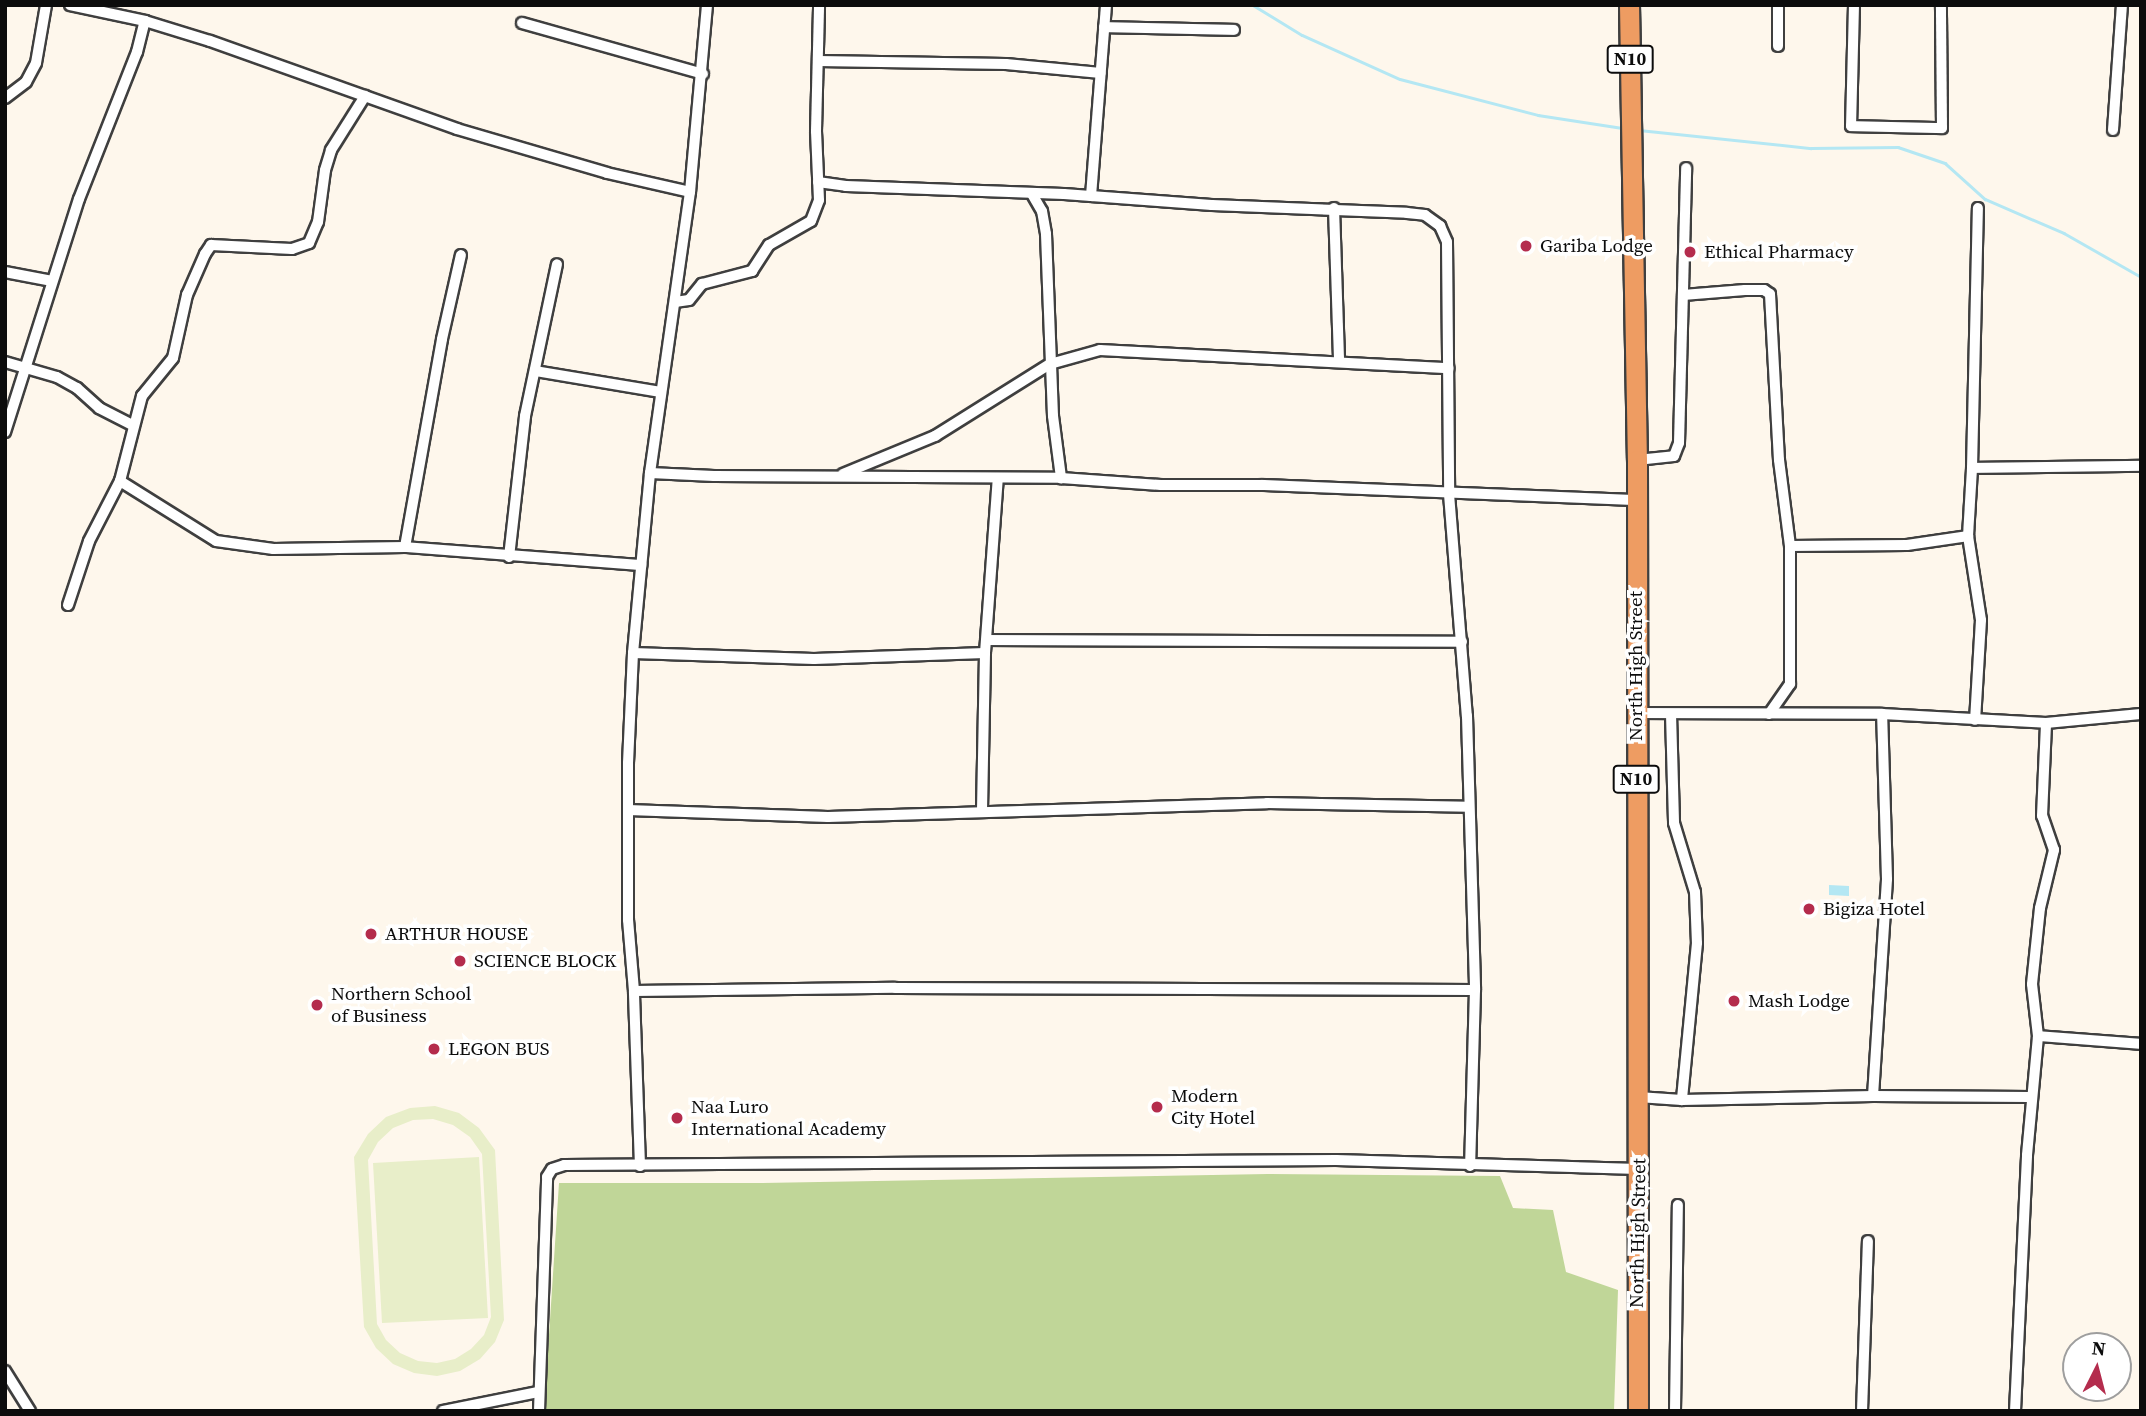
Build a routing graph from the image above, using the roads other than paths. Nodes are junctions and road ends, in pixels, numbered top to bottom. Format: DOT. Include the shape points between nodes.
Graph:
graph roads {
  1 [pos="46,5"];
  2 [pos="71,5"];
  3 [pos="707,5"];
  4 [pos="819,5"];
  5 [pos="1106,5"];
  6 [pos="1629,5"];
  7 [pos="1778,5"];
  8 [pos="1854,5"];
  9 [pos="1941,5"];
  10 [pos="2122,5"];
  11 [pos="97,9"];
  12 [pos="145,20"];
  13 [pos="522,23"];
  14 [pos="1104,27"];
  15 [pos="1234,30"];
  16 [pos="1779,47"];
  17 [pos="818,61"];
  18 [pos="703,74"];
  19 [pos="1101,74"];
  20 [pos="365,96"];
  21 [pos="5,98"];
  22 [pos="2113,131"];
  23 [pos="1686,168"];
  24 [pos="818,182"];
  25 [pos="690,192"];
  26 [pos="1032,194"];
  27 [pos="1091,196"];
  28 [pos="1334,208"];
  29 [pos="1978,208"];
  30 [pos="461,255"];
  31 [pos="557,264"];
  32 [pos="5,272"];
  33 [pos="52,281"];
  34 [pos="1683,295"];
  35 [pos="675,302"];
  36 [pos="5,362"];
  37 [pos="1339,362"];
  38 [pos="1050,363"];
  39 [pos="24,368"];
  40 [pos="1449,368"];
  41 [pos="535,372"];
  42 [pos="660,392"];
  43 [pos="134,426"];
  44 [pos="5,432"];
  45 [pos="1637,460"];
  46 [pos="2141,466"];
  47 [pos="1972,468"];
  48 [pos="650,472"];
  49 [pos="839,476"];
  50 [pos="998,478"];
  51 [pos="1061,478"];
  52 [pos="120,481"];
  53 [pos="1448,494"];
  54 [pos="1635,500"];
  55 [pos="1968,536"];
  56 [pos="1790,546"];
  57 [pos="405,547"];
  58 [pos="509,557"];
  59 [pos="641,565"];
  60 [pos="68,606"];
  61 [pos="988,640"];
  62 [pos="1462,642"];
  63 [pos="633,653"];
  64 [pos="985,653"];
  65 [pos="1636,713"];
  66 [pos="1671,714"];
  67 [pos="1769,714"];
  68 [pos="1882,714"];
  69 [pos="2141,714"];
  70 [pos="1975,720"];
  71 [pos="2046,723"];
  72 [pos="1468,807"];
  73 [pos="628,810"];
  74 [pos="982,810"];
  75 [pos="1475,990"];
  76 [pos="634,991"];
  77 [pos="2038,1036"];
  78 [pos="2141,1044"];
  79 [pos="1873,1096"];
  80 [pos="1639,1097"];
  81 [pos="2031,1097"];
  82 [pos="1682,1100"];
  83 [pos="640,1166"];
  84 [pos="1470,1166"];
  85 [pos="1639,1170"];
  86 [pos="1678,1205"];
  87 [pos="1868,1241"];
  88 [pos="5,1371"];
  89 [pos="538,1392"];
  90 [pos="30,1411"];
  91 [pos="443,1411"];
  92 [pos="539,1411"];
  93 [pos="1638,1411"];
  94 [pos="1675,1411"];
  95 [pos="1862,1411"];
  96 [pos="2015,1411"];
  1 -- 21 [label="street" via="36,63 26,82"];
  2 -- 11 [label="street"];
  3 -- 18 [label="street"];
  4 -- 17 [label="street"];
  5 -- 14 [label="street"];
  6 -- 45 [label="highway, North High Street / N10"];
  7 -- 16 [label="street"];
  8 -- 9 [label="street" via="1851,126 1942,128"];
  10 -- 22 [label="street"];
  11 -- 12 [label="street"];
  12 -- 20 [label="street"];
  12 -- 33 [label="street"];
  13 -- 18 [label="street"];
  14 -- 15 [label="street"];
  14 -- 19 [label="street"];
  17 -- 19 [label="street" via="1006,64"];
  17 -- 24 [label="street"];
  18 -- 25 [label="street"];
  19 -- 27 [label="street"];
  20 -- 25 [label="street" via="470,133"];
  20 -- 43 [label="street" via="331,150 318,222 309,243 292,249 211,245 187,295 173,358 142,396"];
  23 -- 34 [label="street"];
  24 -- 26 [label="street"];
  24 -- 35 [label="street" via="819,200 811,221 769,245 752,271 702,284 689,300"];
  25 -- 35 [label="street"];
  26 -- 27 [label="street"];
  26 -- 38 [label="street" via="1046,234"];
  27 -- 28 [label="street"];
  28 -- 37 [label="street"];
  28 -- 40 [label="street" via="1425,215 1440,226 1447,242"];
  29 -- 47 [label="street"];
  30 -- 57 [label="street"];
  31 -- 41 [label="street"];
  32 -- 33 [label="street"];
  33 -- 39 [label="street"];
  34 -- 45 [label="street" via="1679,443 1674,456"];
  34 -- 56 [label="street" via="1745,290 1770,294 1779,460"];
  35 -- 42 [label="street"];
  36 -- 39 [label="street"];
  37 -- 38 [label="street" via="1134,349 1100,350"];
  37 -- 40 [label="street"];
  38 -- 49 [label="street" via="935,436"];
  38 -- 51 [label="street"];
  39 -- 43 [label="street" via="57,377 99,408"];
  39 -- 44 [label="street"];
  40 -- 53 [label="street"];
  41 -- 42 [label="street"];
  41 -- 58 [label="street"];
  42 -- 48 [label="street"];
  43 -- 52 [label="street"];
  45 -- 54 [label="highway, North High Street / N10"];
  46 -- 47 [label="street"];
  47 -- 55 [label="street"];
  48 -- 49 [label="street"];
  48 -- 59 [label="street"];
  49 -- 50 [label="street"];
  50 -- 51 [label="street"];
  50 -- 61 [label="street"];
  51 -- 53 [label="street"];
  52 -- 57 [label="street" via="216,541 273,549"];
  52 -- 60 [label="street" via="89,541"];
  53 -- 54 [label="street"];
  53 -- 62 [label="street"];
  54 -- 65 [label="highway, North High Street / N10"];
  55 -- 56 [label="street" via="1907,545"];
  55 -- 70 [label="street" via="1981,620"];
  56 -- 67 [label="street" via="1790,684"];
  57 -- 58 [label="street"];
  58 -- 59 [label="street"];
  59 -- 63 [label="street"];
  61 -- 62 [label="street"];
  61 -- 64 [label="street"];
  62 -- 72 [label="street"];
  63 -- 64 [label="street" via="814,659"];
  63 -- 73 [label="street"];
  64 -- 74 [label="street"];
  65 -- 66 [label="street"];
  65 -- 80 [label="highway, North High Street / N10"];
  66 -- 67 [label="street"];
  66 -- 82 [label="street" via="1674,823 1695,892 1697,943"];
  67 -- 68 [label="street"];
  68 -- 70 [label="street"];
  68 -- 79 [label="street" via="1887,879"];
  69 -- 71 [label="street"];
  70 -- 71 [label="street"];
  71 -- 77 [label="street" via="2042,816 2054,850 2040,908 2032,984"];
  72 -- 74 [label="street" via="1267,803"];
  72 -- 75 [label="street"];
  73 -- 74 [label="street" via="828,817"];
  73 -- 76 [label="street" via="628,920"];
  75 -- 76 [label="street"];
  75 -- 84 [label="street"];
  76 -- 83 [label="street"];
  77 -- 78 [label="street"];
  77 -- 81 [label="street"];
  79 -- 81 [label="street"];
  79 -- 82 [label="street"];
  80 -- 82 [label="street"];
  80 -- 85 [label="highway, North High Street / N10"];
  81 -- 96 [label="street"];
  83 -- 84 [label="street" via="1336,1160"];
  83 -- 89 [label="street" via="564,1165 552,1169 547,1177"];
  84 -- 85 [label="street"];
  85 -- 93 [label="highway, North High Street / N10"];
  86 -- 94 [label="street"];
  87 -- 95 [label="street"];
  88 -- 90 [label="street"];
  89 -- 91 [label="street"];
  89 -- 92 [label="street"];
}
